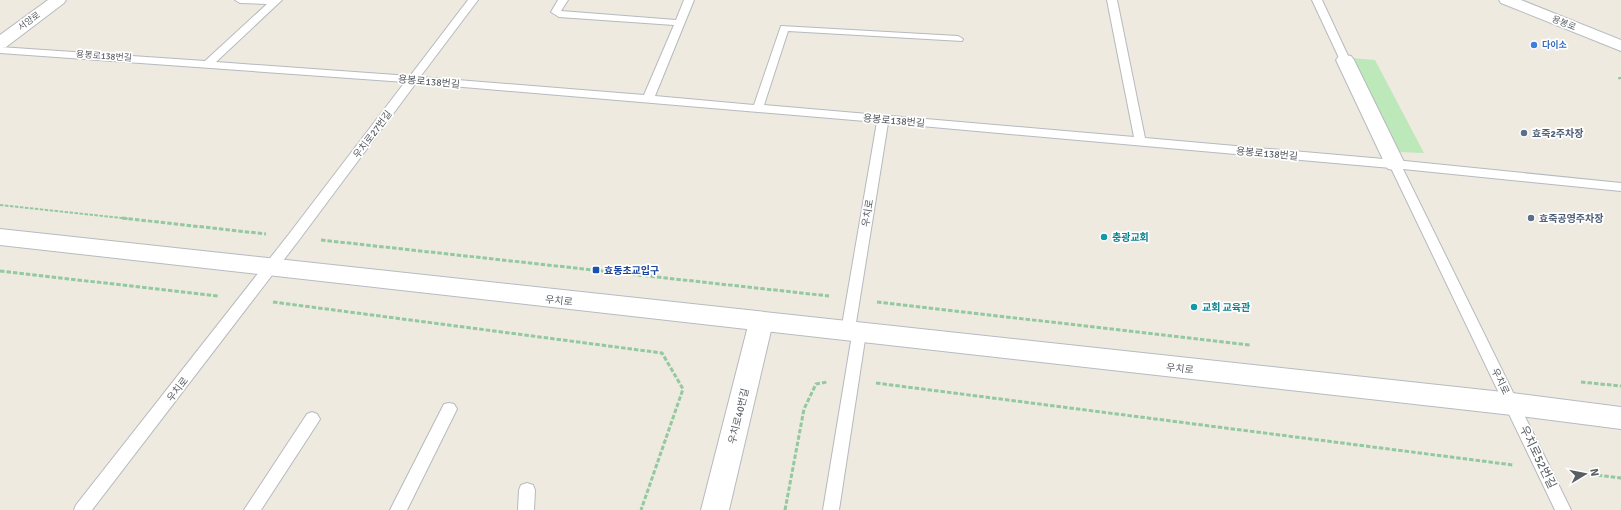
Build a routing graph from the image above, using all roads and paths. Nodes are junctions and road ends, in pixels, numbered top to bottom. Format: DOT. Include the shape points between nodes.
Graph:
graph roads {
  1 [pos="58,0"];
  2 [pos="240,0"];
  3 [pos="472,0"];
  4 [pos="563,0"];
  5 [pos="1112,0"];
  6 [pos="1316,0"];
  7 [pos="1507,0"];
  8 [pos="275,1"];
  9 [pos="688,3"];
  10 [pos="680,23"];
  11 [pos="958,39"];
  12 [pos="0,43"];
  13 [pos="1621,46"];
  14 [pos="0,50"];
  15 [pos="1345,60"];
  16 [pos="208,63"];
  17 [pos="412,80"];
  18 [pos="648,99"];
  19 [pos="758,108"];
  20 [pos="883,119"];
  21 [pos="1140,141"];
  22 [pos="1395,164"];
  23 [pos="1621,187"];
  24 [pos="0,206"];
  25 [pos="0,237"];
  26 [pos="294,237"];
  27 [pos="271,268"];
  28 [pos="0,271"];
  29 [pos="247,299"];
  30 [pos="854,299"];
  31 [pos="761,322"];
  32 [pos="854,332"];
  33 [pos="1255,345"];
  34 [pos="852,380"];
  35 [pos="1576,382"];
  36 [pos="1621,386"];
  37 [pos="1512,404"];
  38 [pos="449,409"];
  39 [pos="1621,418"];
  40 [pos="312,419"];
  41 [pos="1543,469"];
  42 [pos="1621,478"];
  43 [pos="527,490"];
  44 [pos="82,510"];
  45 [pos="252,510"];
  46 [pos="398,510"];
  47 [pos="526,510"];
  48 [pos="640,510"];
  49 [pos="715,510"];
  50 [pos="785,510"];
  51 [pos="832,510"];
  52 [pos="1563,510"];
  1 -- 12 [label="main road, 서양로"];
  2 -- 8 [label="lane"];
  3 -- 17 [label="lane, 우치로27번길"];
  4 -- 10 [label="lane" via="556,12 559,14"];
  5 -- 21 [label="lane"];
  6 -- 15 [label="lane"];
  7 -- 13 [label="main road, 용봉로"];
  8 -- 16 [label="lane"];
  9 -- 10 [label="lane"];
  10 -- 18 [label="lane"];
  11 -- 19 [label="lane" via="784,28"];
  14 -- 16 [label="lane, 용봉로138번길"];
  15 -- 22 [label="main road"];
  16 -- 17 [label="lane, 용봉로138번길"];
  17 -- 18 [label="lane, 용봉로138번길"];
  17 -- 26 [label="lane, 우치로27번길"];
  18 -- 19 [label="lane, 용봉로138번길"];
  19 -- 20 [label="lane, 용봉로138번길"];
  20 -- 21 [label="lane, 용봉로138번길"];
  20 -- 30 [label="lane, 우치로"];
  21 -- 22 [label="lane, 용봉로138번길"];
  22 -- 23 [label="lane, 용봉로138번길"];
  22 -- 37 [label="lane, 우치로"];
  24 -- 26 [label="path"];
  25 -- 27 [label="main road, 우치로"];
  26 -- 27 [label="lane, 우치로27번길"];
  26 -- 30 [label="path"];
  27 -- 29 [label="lane, 우치로"];
  27 -- 31 [label="main road, 우치로"];
  28 -- 29 [label="path"];
  29 -- 44 [label="lane, 우치로"];
  29 -- 48 [label="path" via="662,353 683,389"];
  30 -- 32 [label="lane, 우치로"];
  30 -- 33 [label="path"];
  31 -- 32 [label="main road, 우치로"];
  31 -- 49 [label="main road, 우치로40번길"];
  32 -- 34 [label="lane"];
  32 -- 37 [label="main road, 우치로"];
  34 -- 41 [label="path"];
  34 -- 50 [label="path" via="816,384 804,409"];
  34 -- 51 [label="lane"];
  35 -- 36 [label="path"];
  37 -- 39 [label="main road, 우치로"];
  37 -- 41 [label="lane, 우치로52번길"];
  38 -- 46 [label="lane"];
  40 -- 45 [label="lane"];
  41 -- 42 [label="path"];
  41 -- 52 [label="lane, 우치로52번길"];
  43 -- 47 [label="lane"];
}
